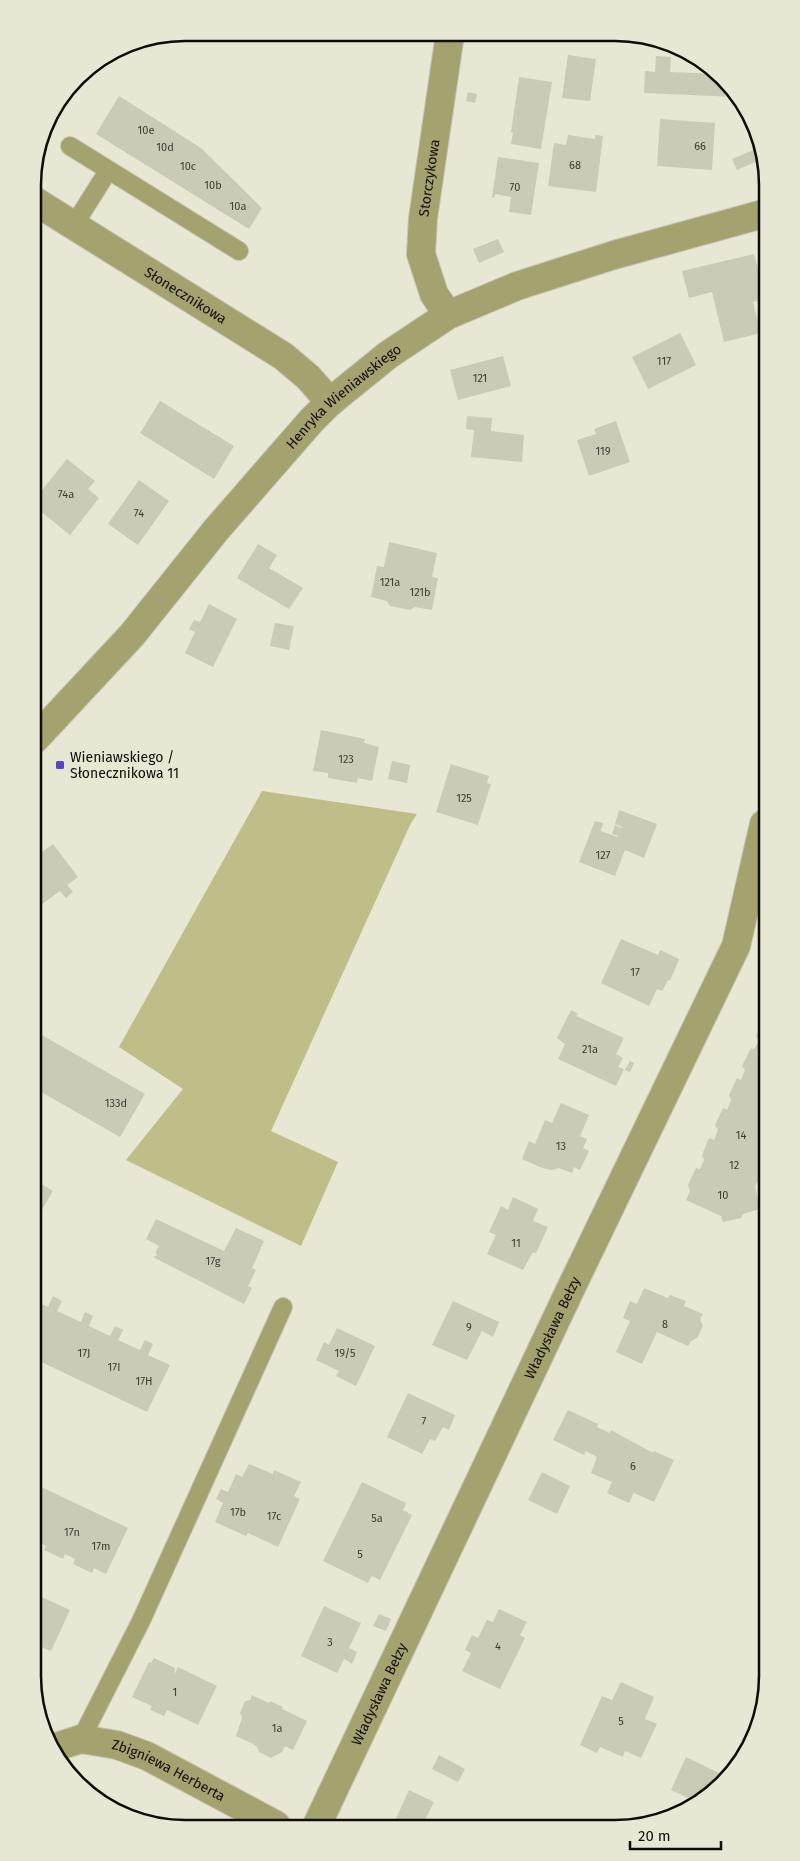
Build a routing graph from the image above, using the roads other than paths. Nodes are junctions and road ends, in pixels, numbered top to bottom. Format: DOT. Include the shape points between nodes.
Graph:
graph roads {
  1 [pos="449,41"];
  2 [pos="70,146"];
  3 [pos="108,171"];
  4 [pos="42,205"];
  5 [pos="759,215"];
  6 [pos="74,225"];
  7 [pos="239,251"];
  8 [pos="448,315"];
  9 [pos="330,402"];
  10 [pos="42,727"];
  11 [pos="759,848"];
  12 [pos="283,1307"];
  13 [pos="82,1739"];
  14 [pos="59,1746"];
  15 [pos="267,1820"];
  16 [pos="319,1820"];
  1 -- 8 [label="street, Storczykowa" via="422,218 421,254 434,294"];
  2 -- 3 [label="lane"];
  3 -- 6 [label="lane"];
  3 -- 7 [label="lane"];
  4 -- 6 [label="street, Słonecznikowa"];
  5 -- 8 [label="street, Henryka Wieniawskiego" via="558,272"];
  6 -- 9 [label="street, Słonecznikowa" via="283,356"];
  8 -- 9 [label="street, Henryka Wieniawskiego" via="388,355"];
  9 -- 10 [label="street, Henryka Wieniawskiego" via="216,530 132,636"];
  11 -- 16 [label="street, Władysława Bełzy" via="736,946"];
  12 -- 13 [label="lane" via="141,1621"];
  13 -- 14 [label="street, Zbigniewa Herberta"];
  13 -- 15 [label="street, Zbigniewa Herberta" via="116,1745 147,1756"];
}
